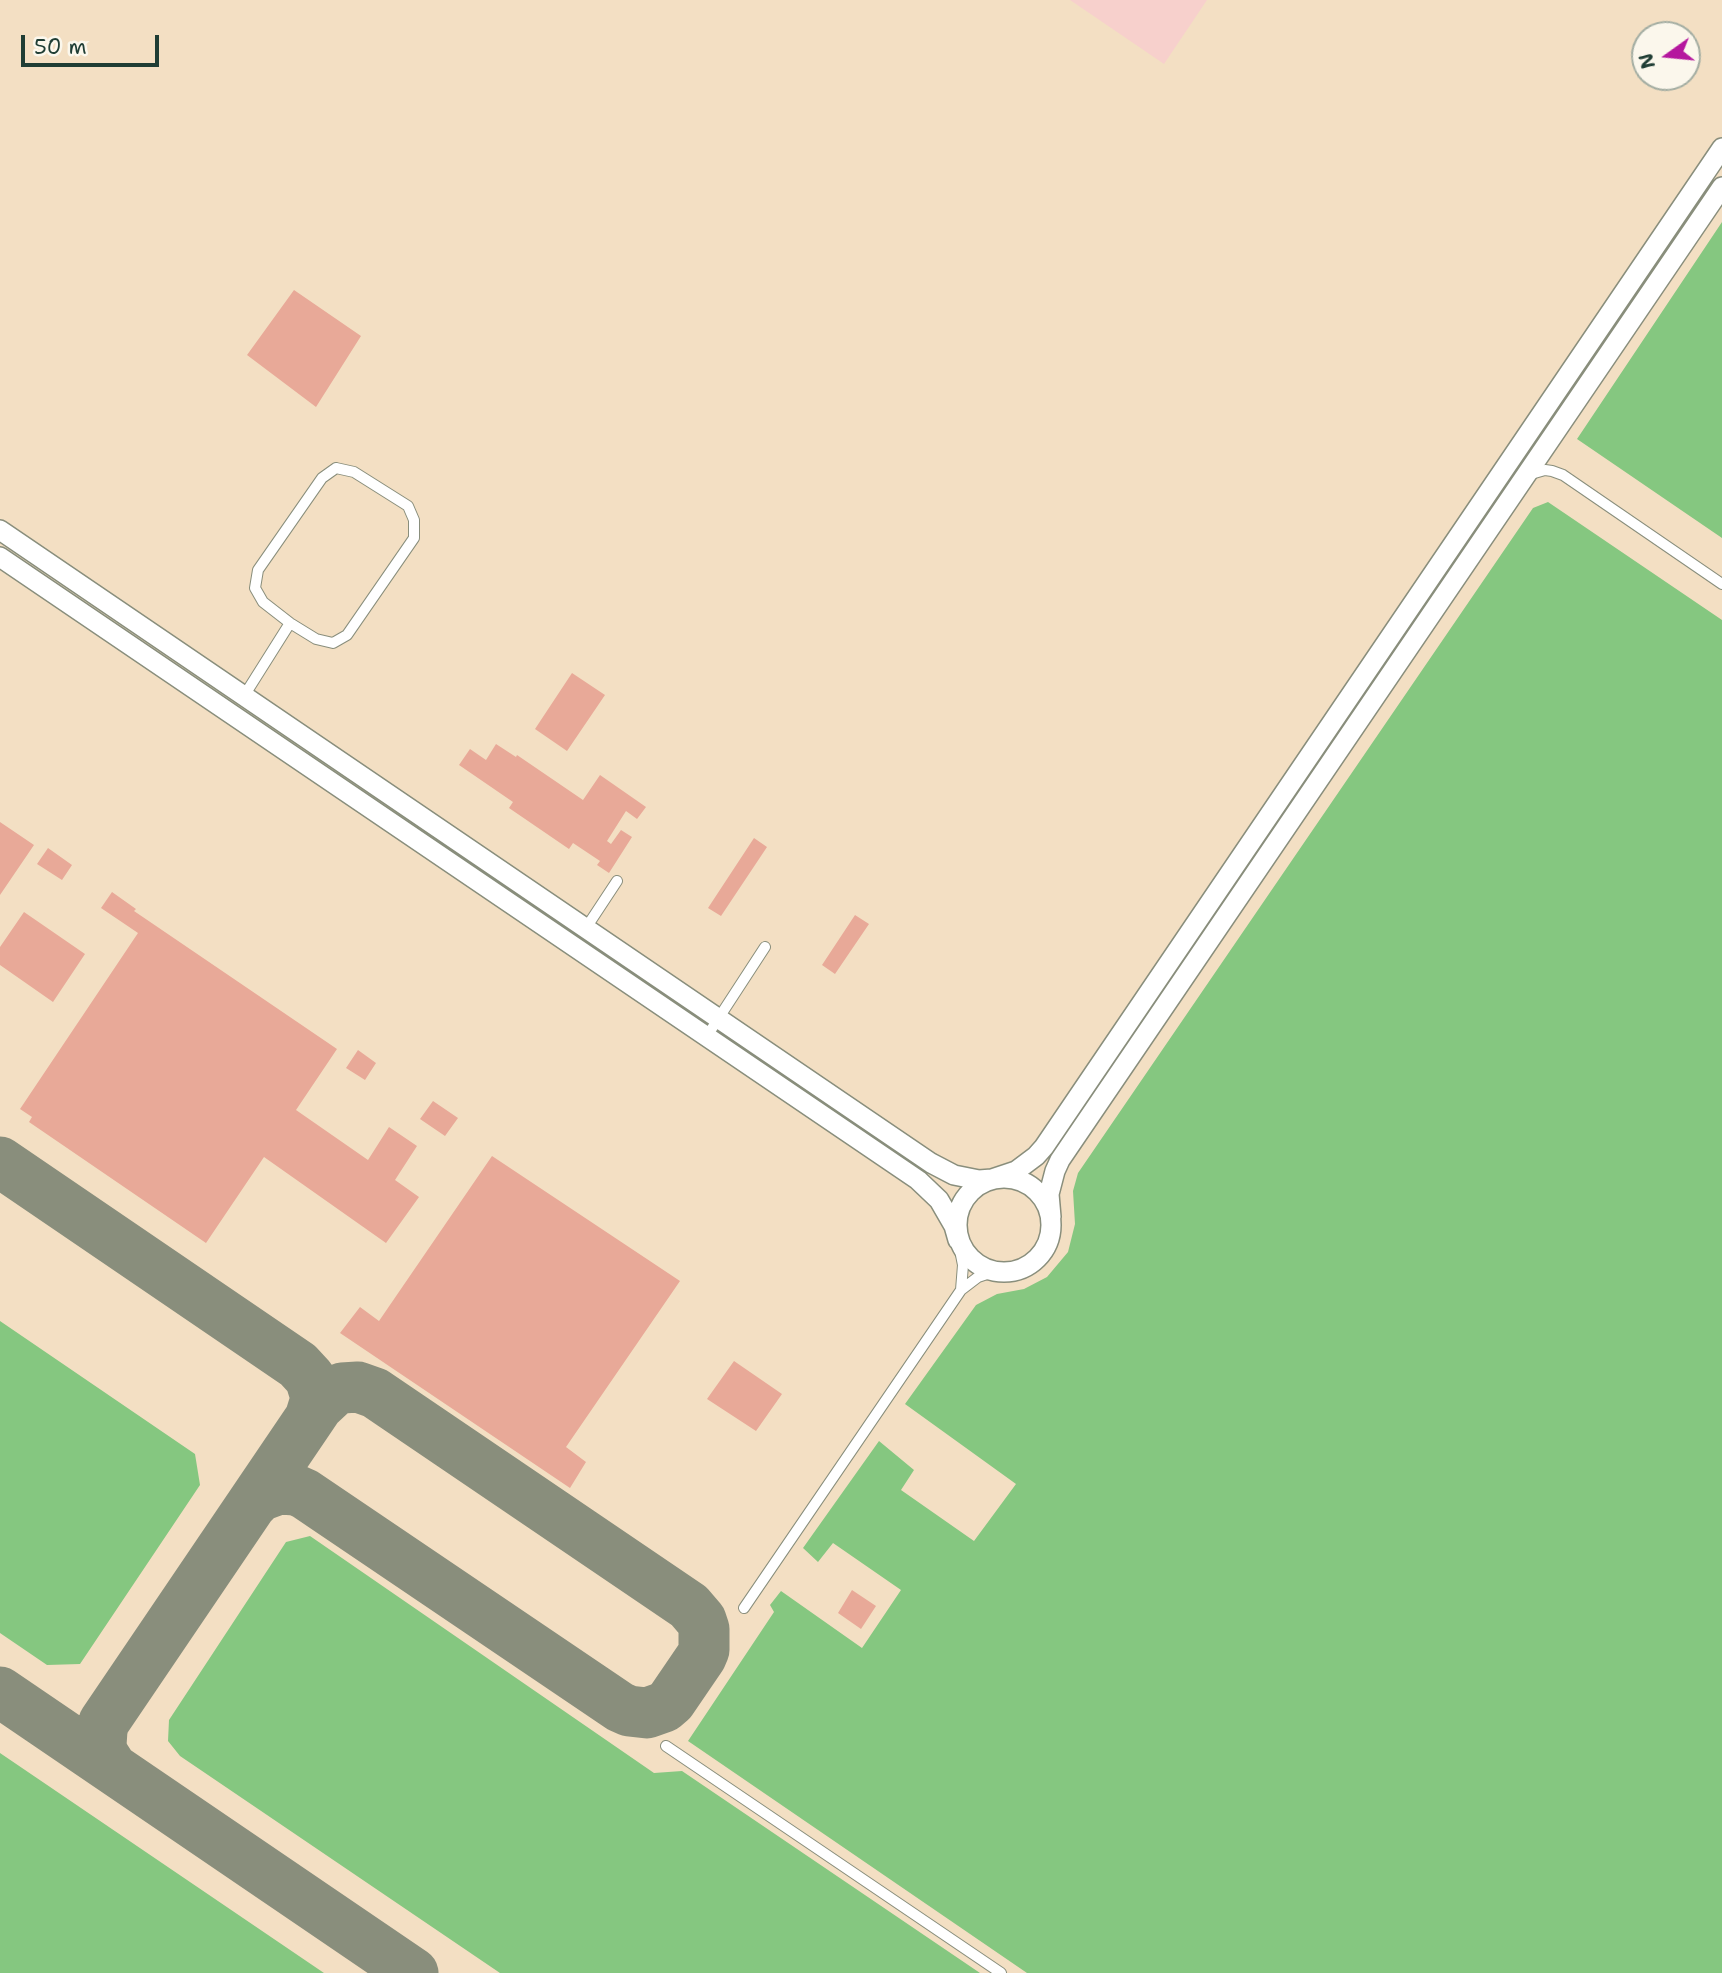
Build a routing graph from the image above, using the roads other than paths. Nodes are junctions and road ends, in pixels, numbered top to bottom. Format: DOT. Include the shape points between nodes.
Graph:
graph roads {
  1 [pos="1722,148"];
  2 [pos="1722,187"];
  3 [pos="1653,250"];
  4 [pos="1671,262"];
  5 [pos="1637,272"];
  6 [pos="1655,285"];
  7 [pos="1553,436"];
  8 [pos="1563,475"];
  9 [pos="1520,484"];
  10 [pos="1467,522"];
  11 [pos="0,530"];
  12 [pos="1486,535"];
  13 [pos="1452,545"];
  14 [pos="0,557"];
  15 [pos="1470,558"];
  16 [pos="1722,584"];
  17 [pos="290,623"];
  18 [pos="244,696"];
  19 [pos="617,881"];
  20 [pos="586,928"];
  21 [pos="765,947"];
  22 [pos="719,1018"];
  23 [pos="706,1036"];
  24 [pos="992,1179"];
  25 [pos="1051,1217"];
  26 [pos="958,1240"];
  27 [pos="1006,1273"];
  28 [pos="961,1290"];
  29 [pos="744,1608"];
  30 [pos="666,1746"];
  31 [pos="1001,1973"];
  1 -- 3 [label="street"];
  2 -- 4 [label="street"];
  3 -- 4 [label="street" via="1651,258 1656,265 1664,267"];
  3 -- 5 [label="street"];
  4 -- 6 [label="street"];
  5 -- 6 [label="street" via="1653,270"];
  5 -- 10 [label="street"];
  6 -- 7 [label="street"];
  7 -- 8 [label="lane" via="1553,460"];
  7 -- 9 [label="street"];
  8 -- 9 [label="lane" via="1539,471"];
  8 -- 16 [label="lane"];
  9 -- 12 [label="street"];
  10 -- 12 [label="street" via="1471,538 1479,540"];
  10 -- 13 [label="street"];
  11 -- 18 [label="street"];
  12 -- 15 [label="street"];
  13 -- 15 [label="street" via="1467,543 1472,550"];
  13 -- 24 [label="street" via="1044,1147 1016,1171"];
  14 -- 23 [label="street"];
  15 -- 25 [label="street" via="1060,1160 1049,1194"];
  17 -- 17 [label="lane" via="263,602 255,588 258,570 322,478 336,468 354,471 408,506 414,538 347,635 333,643 316,639"];
  17 -- 18 [label="lane"];
  18 -- 20 [label="street"];
  19 -- 20 [label="lane"];
  20 -- 22 [label="street"];
  21 -- 22 [label="lane"];
  22 -- 23 [label="lane"];
  22 -- 24 [label="street" via="942,1170"];
  23 -- 26 [label="street" via="918,1180 939,1200"];
  24 -- 25 [label="street" via="1005,1177 1030,1185"];
  24 -- 26 [label="street" via="980,1183 962,1202"];
  25 -- 27 [label="street" via="1049,1240 1037,1259"];
  26 -- 27 [label="street" via="982,1267"];
  26 -- 28 [label="lane"];
  27 -- 28 [label="lane" via="978,1277"];
  28 -- 29 [label="lane"];
  30 -- 31 [label="lane"];
}
